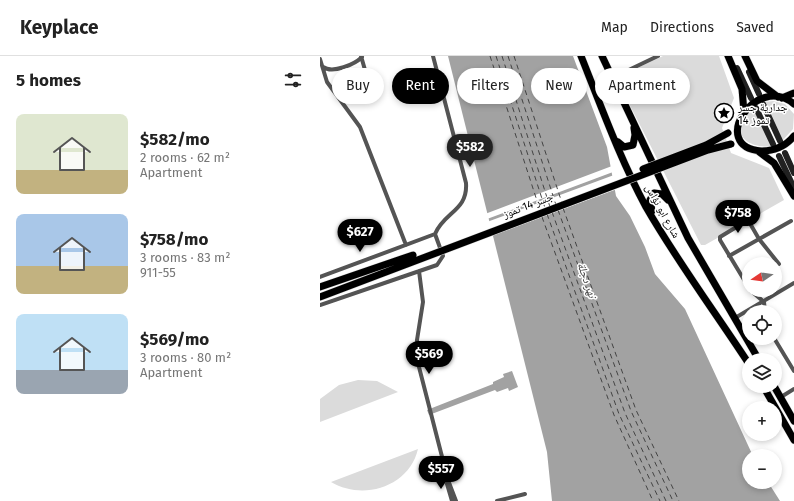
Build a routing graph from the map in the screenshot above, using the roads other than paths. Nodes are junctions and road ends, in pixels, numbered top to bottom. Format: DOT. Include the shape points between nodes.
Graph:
graph roads {
  1 [pos="362,56"];
  2 [pos="433,56"];
  3 [pos="581,56"];
  4 [pos="602,56"];
  5 [pos="658,56"];
  6 [pos="729,56"];
  7 [pos="745,56"];
  8 [pos="320,59"];
  9 [pos="323,67"];
  10 [pos="365,68"];
  11 [pos="607,68"];
  12 [pos="633,68"];
  13 [pos="759,94"];
  14 [pos="794,94"];
  15 [pos="751,98"];
  16 [pos="780,98"];
  17 [pos="625,104"];
  18 [pos="625,104"];
  19 [pos="764,104"];
  20 [pos="794,104"];
  21 [pos="756,108"];
  22 [pos="744,112"];
  23 [pos="604,117"];
  24 [pos="738,122"];
  25 [pos="794,136"];
  26 [pos="780,141"];
  27 [pos="773,144"];
  28 [pos="746,145"];
  29 [pos="756,150"];
  30 [pos="785,153"];
  31 [pos="779,156"];
  32 [pos="794,173"];
  33 [pos="794,188"];
  34 [pos="794,196"];
  35 [pos="678,218"];
  36 [pos="791,221"];
  37 [pos="435,234"];
  38 [pos="759,239"];
  39 [pos="667,242"];
  40 [pos="406,245"];
  41 [pos="729,256"];
  42 [pos="773,257"];
  43 [pos="419,271"];
  44 [pos="742,276"];
  45 [pos="320,277"];
  46 [pos="794,283"];
  47 [pos="320,287"];
  48 [pos="320,297"];
  49 [pos="759,297"];
  50 [pos="764,302"];
  51 [pos="320,305"];
  52 [pos="764,305"];
  53 [pos="735,318"];
  54 [pos="778,345"];
  55 [pos="755,353"];
  56 [pos="742,354"];
  57 [pos="794,371"];
  58 [pos="794,389"];
  59 [pos="767,393"];
  60 [pos="778,393"];
  61 [pos="781,397"];
  62 [pos="794,421"];
  63 [pos="794,440"];
  64 [pos="448,480"];
  65 [pos="525,494"];
  66 [pos="452,501"];
  67 [pos="456,501"];
  68 [pos="497,501"];
  1 -- 9 [label="street" via="356,62 331,70"];
  1 -- 10 [label="street"];
  2 -- 37 [label="street" via="466,183 464,200"];
  3 -- 23 [label="main road, شارع ابو نؤاس"];
  4 -- 11 [label="main road, شارع ابو نؤاس"];
  5 -- 12 [label="street"];
  6 -- 15 [label="main road"];
  6 -- 22 [label="main road" via="742,89"];
  7 -- 13 [label="main road"];
  7 -- 16 [label="main road" via="757,81"];
  8 -- 9 [label="street"];
  9 -- 40 [label="street" via="327,82 360,127"];
  14 -- 16 [label="main road"];
  16 -- 20 [label="main road"];
  16 -- 22 [label="main road" via="759,100"];
  17 -- 23 [label="main road" via="634,127 633,145 627,148 620,144"];
  18 -- 35 [label="main road, شارع ابو نؤاس"];
  19 -- 26 [label="main road"];
  21 -- 27 [label="main road"];
  22 -- 24 [label="main road, جسر 14 تموز"];
  23 -- 39 [label="main road, شارع ابو نؤاس" via="646,205"];
  24 -- 28 [label="main road" via="739,137"];
  24 -- 47 [label="main road, جسر 14 تموز, bridge" via="728,133 706,145 411,256"];
  25 -- 29 [label="main road" via="786,144 775,149"];
  28 -- 29 [label="main road"];
  28 -- 48 [label="main road, جسر 14 تموز, bridge" via="732,144 708,150"];
  29 -- 34 [label="main road" via="774,163"];
  30 -- 32 [label="main road"];
  31 -- 33 [label="main road"];
  35 -- 39 [label="main road" via="666,197 657,192 651,195 650,207"];
  35 -- 53 [label="main road, شارع ابو نؤاس"];
  36 -- 38 [label="street"];
  37 -- 40 [label="street"];
  37 -- 43 [label="street" via="442,259 437,264"];
  38 -- 41 [label="street"];
  38 -- 41 [label="street" via="748,220 720,236"];
  38 -- 42 [label="street"];
  39 -- 56 [label="main road, شارع ابو نؤاس"];
  40 -- 45 [label="street"];
  41 -- 44 [label="street"];
  43 -- 51 [label="street"];
  43 -- 64 [label="street" via="422,302 416,352"];
  46 -- 50 [label="street"];
  49 -- 50 [label="street"];
  50 -- 52 [label="street"];
  50 -- 53 [label="street"];
  53 -- 55 [label="main road, شارع ابو نؤاس"];
  54 -- 57 [label="street"];
  58 -- 61 [label="street"];
  59 -- 63 [label="main road"];
  60 -- 61 [label="main road"];
  61 -- 62 [label="main road"];
  64 -- 66 [label="street"];
  64 -- 67 [label="street"];
  65 -- 68 [label="street"];
}
